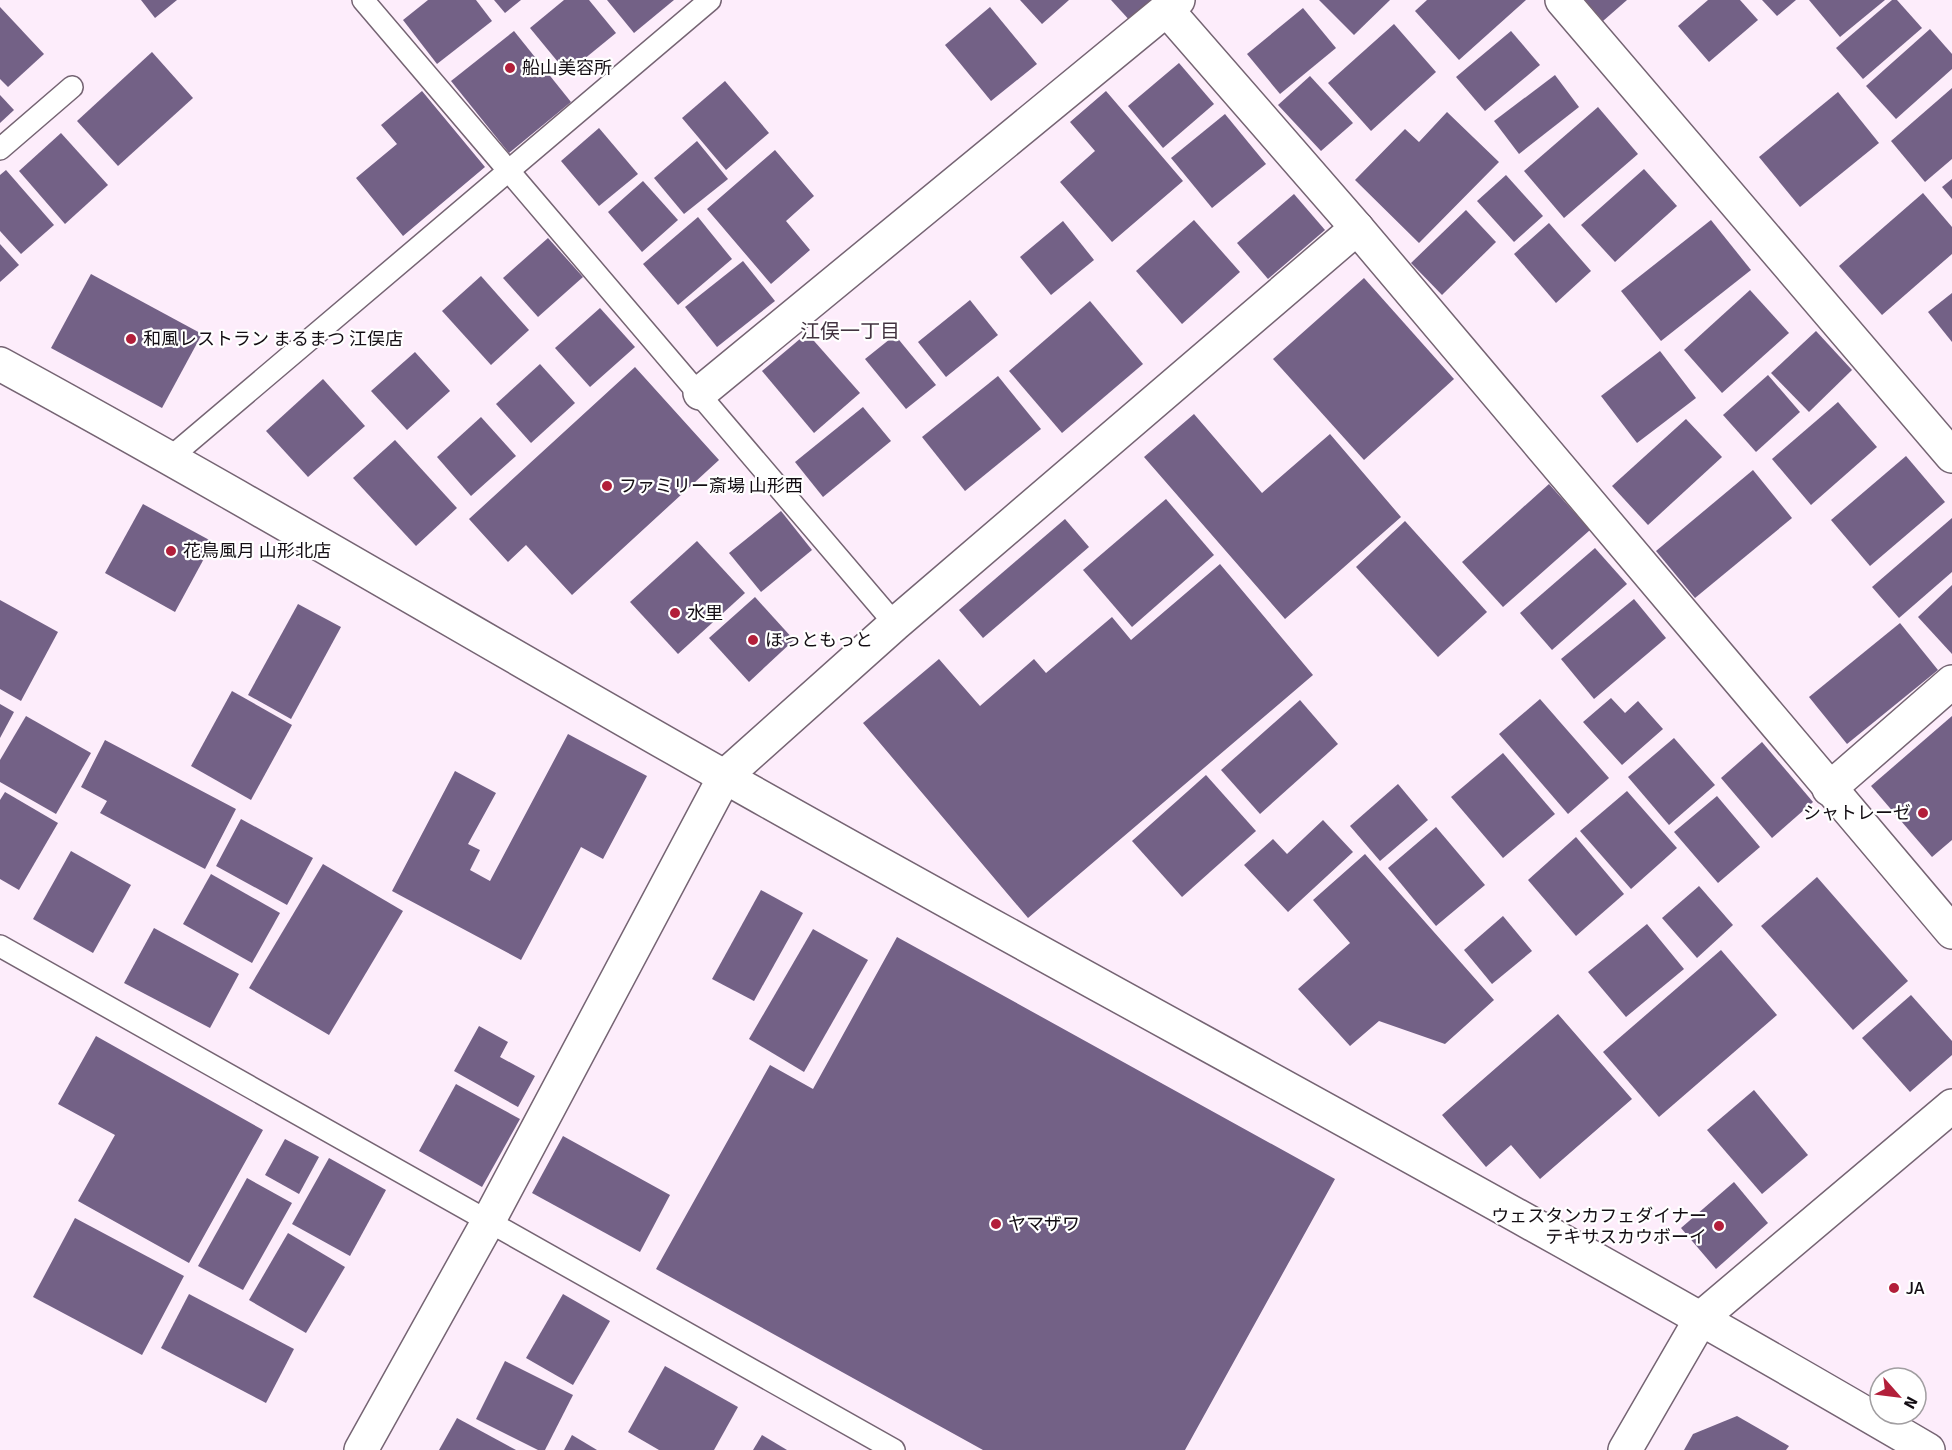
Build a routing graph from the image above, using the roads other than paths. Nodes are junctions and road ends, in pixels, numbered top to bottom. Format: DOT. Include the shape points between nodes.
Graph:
graph roads {
  1 [pos="363,0"];
  2 [pos="710,0"];
  3 [pos="1562,0"];
  4 [pos="1172,5"];
  5 [pos="72,87"];
  6 [pos="0,149"];
  7 [pos="509,171"];
  8 [pos="1357,228"];
  9 [pos="0,364"];
  10 [pos="700,393"];
  11 [pos="1952,456"];
  12 [pos="171,457"];
  13 [pos="895,624"];
  14 [pos="1952,682"];
  15 [pos="725,776"];
  16 [pos="1829,789"];
  17 [pos="1952,932"];
  18 [pos="0,946"];
  19 [pos="1952,1106"];
  20 [pos="488,1222"];
  21 [pos="1702,1317"];
  22 [pos="361,1450"];
  23 [pos="894,1450"];
  24 [pos="1625,1450"];
  25 [pos="1928,1450"];
  1 -- 7 [label="lane"];
  2 -- 7 [label="lane"];
  3 -- 11 [label="street"];
  4 -- 8 [label="street"];
  4 -- 10 [label="street"];
  5 -- 6 [label="lane"];
  7 -- 10 [label="lane"];
  7 -- 12 [label="lane"];
  8 -- 13 [label="street"];
  8 -- 16 [label="street"];
  9 -- 12 [label="street"];
  10 -- 13 [label="lane"];
  12 -- 15 [label="street"];
  13 -- 15 [label="street"];
  14 -- 16 [label="street"];
  15 -- 20 [label="street"];
  15 -- 21 [label="street"];
  16 -- 17 [label="street"];
  18 -- 20 [label="lane"];
  19 -- 21 [label="street"];
  20 -- 22 [label="street"];
  20 -- 23 [label="lane"];
  21 -- 24 [label="street"];
  21 -- 25 [label="street"];
}
